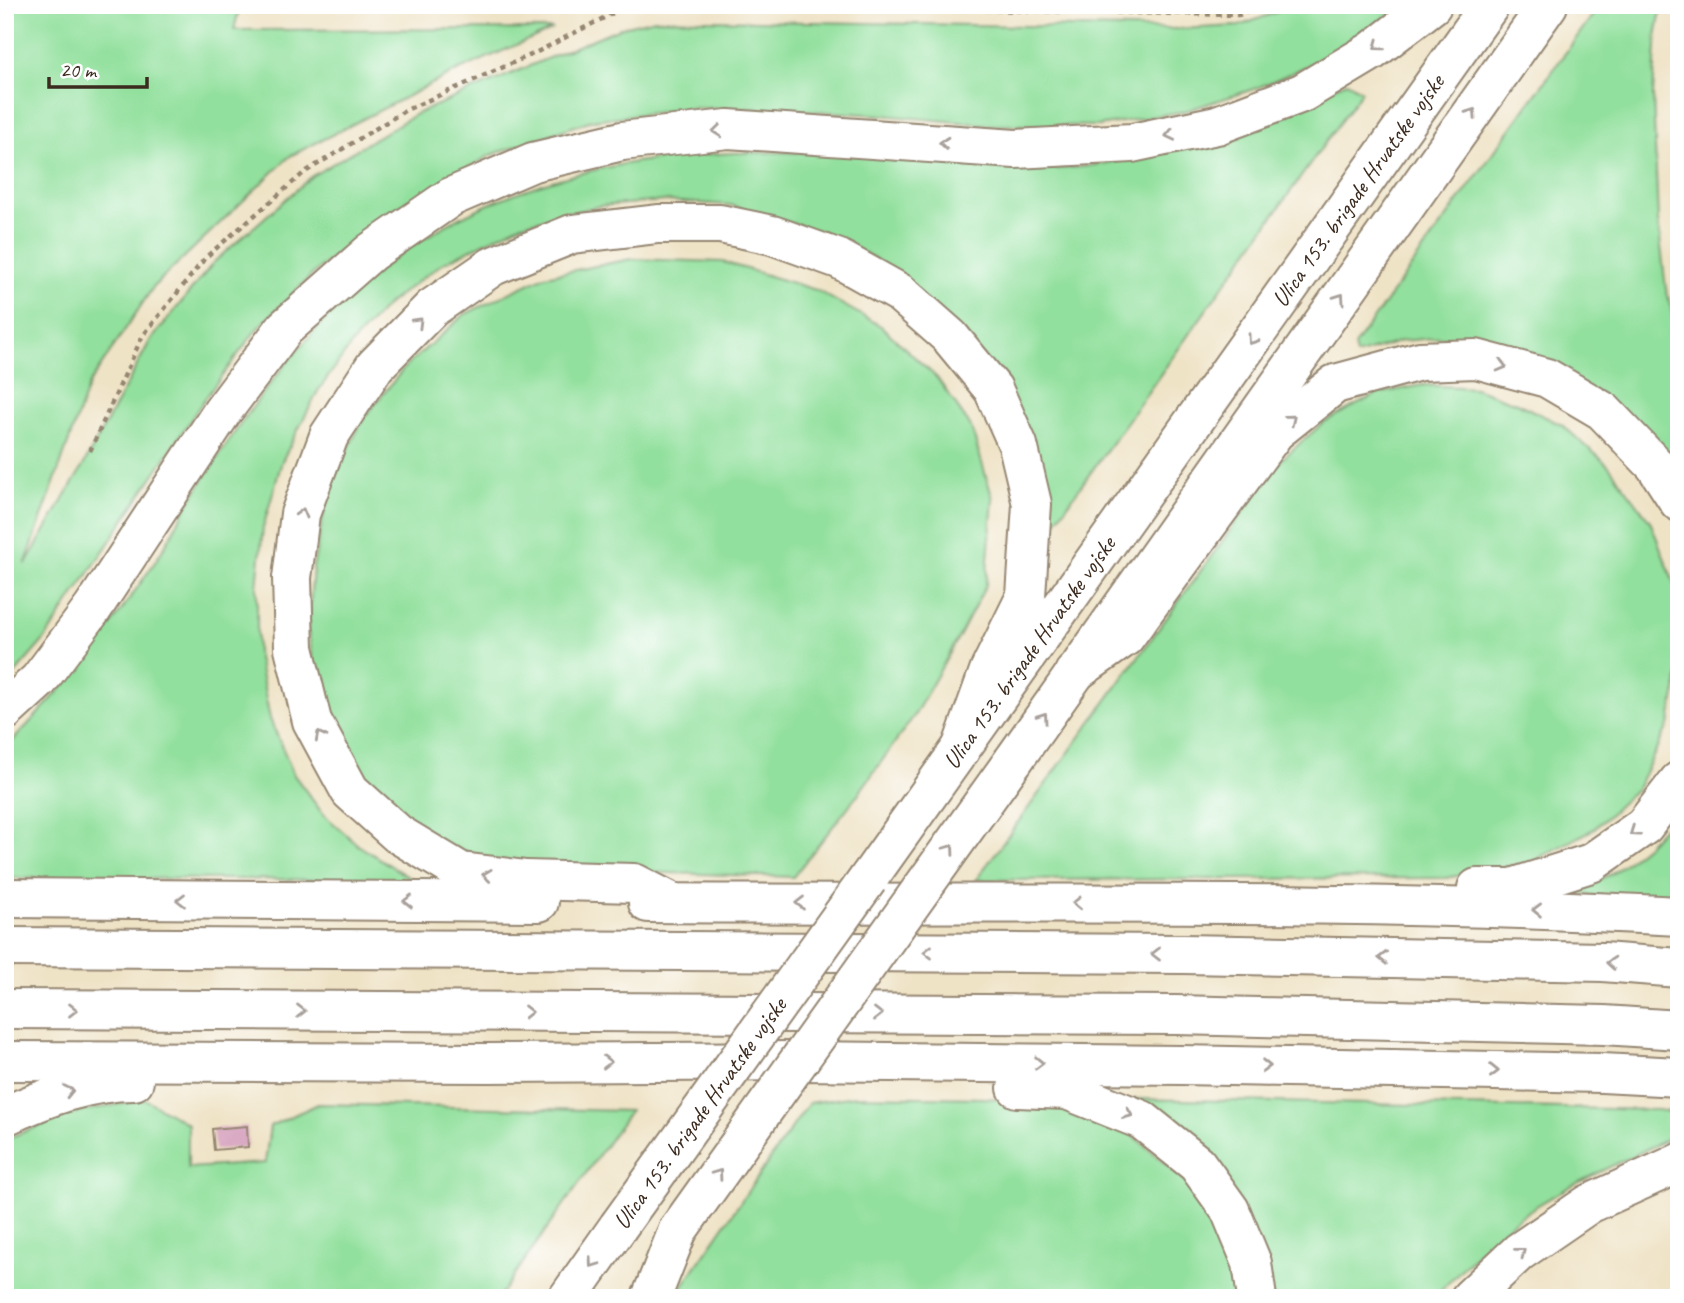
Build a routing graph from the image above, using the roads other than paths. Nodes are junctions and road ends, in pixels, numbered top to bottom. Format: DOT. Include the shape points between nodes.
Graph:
graph roads {
  1 [pos="1432,5"];
  2 [pos="1490,5"];
  3 [pos="1548,5"];
  4 [pos="1679,502"];
  5 [pos="1073,673"];
  6 [pos="5,711"];
  7 [pos="961,749"];
  8 [pos="1679,781"];
  9 [pos="5,898"];
  10 [pos="673,903"];
  11 [pos="1194,904"];
  12 [pos="1679,916"];
  13 [pos="5,947"];
  14 [pos="1679,968"];
  15 [pos="5,1009"];
  16 [pos="1679,1030"];
  17 [pos="5,1061"];
  18 [pos="799,1061"];
  19 [pos="490,1063"];
  20 [pos="1679,1077"];
  21 [pos="5,1116"];
  22 [pos="1679,1163"];
  23 [pos="678,1230"];
  24 [pos="568,1298"];
  25 [pos="629,1298"];
  26 [pos="652,1298"];
  27 [pos="1257,1298"];
  28 [pos="1470,1298"];
  1 -- 6 [label="main road, one-way" via="1372,51 1303,93 1217,125 1132,143 1015,149 728,130 622,141 533,162 451,197 371,252 285,328 222,412 93,608 39,680"];
  2 -- 7 [label="main road, Ulica 153. brigade Hrvatske vojske, one-way"];
  5 -- 3 [label="main road, Ulica 153. brigade Hrvatske vojske, one-way"];
  5 -- 4 [label="main road, one-way" via="1125,637 1275,432 1335,384 1420,360 1476,359 1546,377 1602,411 1655,464"];
  23 -- 5 [label="main road, Ulica 153. brigade Hrvatske vojske, one-way, bridge"];
  10 -- 7 [label="main road, one-way" via="634,883 526,880 461,872 398,834 350,792 312,721 294,648 292,578 300,514 329,436 374,366 432,309 493,266 572,234 658,224 720,225 772,235 839,259 900,293 950,337 993,389 1018,446 1032,505 1026,596 989,671"];
  7 -- 24 [label="main road, Ulica 153. brigade Hrvatske vojske, one-way, bridge"];
  8 -- 11 [label="main road, one-way" via="1644,825 1591,863 1512,888 1231,889"];
  10 -- 9 [label="main road, one-way"];
  11 -- 10 [label="main road, one-way"];
  12 -- 11 [label="main road, one-way"];
  14 -- 13 [label="main road, one-way" via="1603,962 1169,954"];
  15 -- 16 [label="main road, one-way" via="1176,1015"];
  17 -- 19 [label="main road"];
  19 -- 18 [label="main road, one-way"];
  18 -- 20 [label="main road, one-way"];
  18 -- 27 [label="main road, one-way" via="842,1081 1068,1090 1142,1120 1197,1164 1230,1210 1252,1263"];
  21 -- 19 [label="main road, one-way" via="48,1096 114,1081 460,1080"];
  28 -- 22 [label="main road, one-way" via="1520,1252 1589,1204"];
  23 -- 25 [label="main road, Ulica 153. brigade Hrvatske vojske"];
  23 -- 26 [label="main road"];
}
